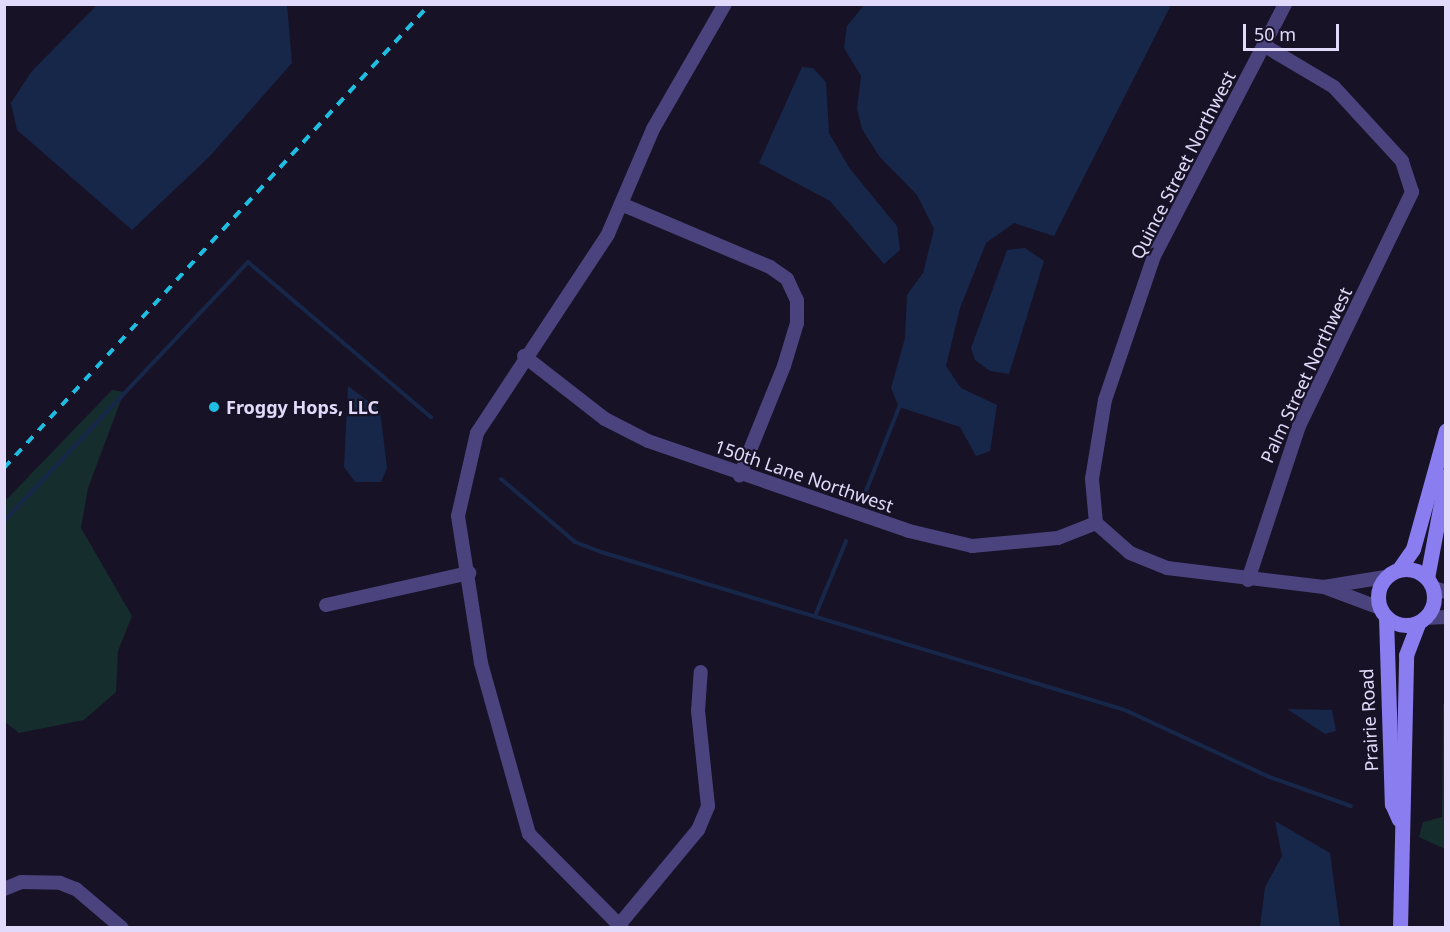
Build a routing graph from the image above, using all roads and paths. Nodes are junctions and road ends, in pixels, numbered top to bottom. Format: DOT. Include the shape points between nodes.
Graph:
graph roads {
  1 [pos="726,4"];
  2 [pos="1285,4"];
  3 [pos="1265,46"];
  4 [pos="621,204"];
  5 [pos="524,357"];
  6 [pos="1446,430"];
  7 [pos="740,475"];
  8 [pos="1446,476"];
  9 [pos="1096,523"];
  10 [pos="1399,569"];
  11 [pos="469,573"];
  12 [pos="1385,577"];
  13 [pos="1248,580"];
  14 [pos="1436,586"];
  15 [pos="1324,587"];
  16 [pos="326,605"];
  17 [pos="1383,612"];
  18 [pos="1446,617"];
  19 [pos="1422,620"];
  20 [pos="701,672"];
  21 [pos="1399,820"];
  22 [pos="4,889"];
  23 [pos="620,926"];
  24 [pos="122,927"];
  25 [pos="1400,927"];
  1 -- 4 [label="street" via="653,129"];
  2 -- 3 [label="street, Quince Street Northwest"];
  3 -- 9 [label="street, Quince Street Northwest" via="1154,256 1138,300 1105,400 1092,479"];
  3 -- 13 [label="street, Palm Street Northwest" via="1334,87 1402,161 1412,192 1299,426"];
  4 -- 5 [label="street" via="568,301"];
  4 -- 7 [label="street" via="770,267 787,279 797,300 797,323 784,366"];
  5 -- 7 [label="street, 150th Lane Northwest" via="605,419"];
  5 -- 11 [label="street" via="477,433 464,470 458,516"];
  6 -- 10 [label="street" via="1413,549"];
  7 -- 9 [label="street, 150th Lane Northwest" via="909,531 972,546 1058,538"];
  8 -- 14 [label="street, Prairie Road"];
  9 -- 13 [label="street" via="1130,553 1167,568"];
  10 -- 12 [label="street"];
  10 -- 14 [label="street"];
  11 -- 16 [label="street"];
  11 -- 23 [label="street" via="491,710 530,834"];
  12 -- 15 [label="street"];
  12 -- 17 [label="street, Prairie Road" via="1378,592"];
  13 -- 15 [label="street"];
  14 -- 19 [label="street, Prairie Road"];
  15 -- 17 [label="street"];
  17 -- 19 [label="street" via="1401,625"];
  17 -- 21 [label="street, Prairie Road" via="1392,804"];
  18 -- 19 [label="street"];
  19 -- 21 [label="street, Prairie Road" via="1406,655 1406,792"];
  20 -- 23 [label="street" via="698,711 708,806 698,830"];
  21 -- 25 [label="street, Prairie Road"];
  22 -- 24 [label="street" via="39,880 76,889"];
}
